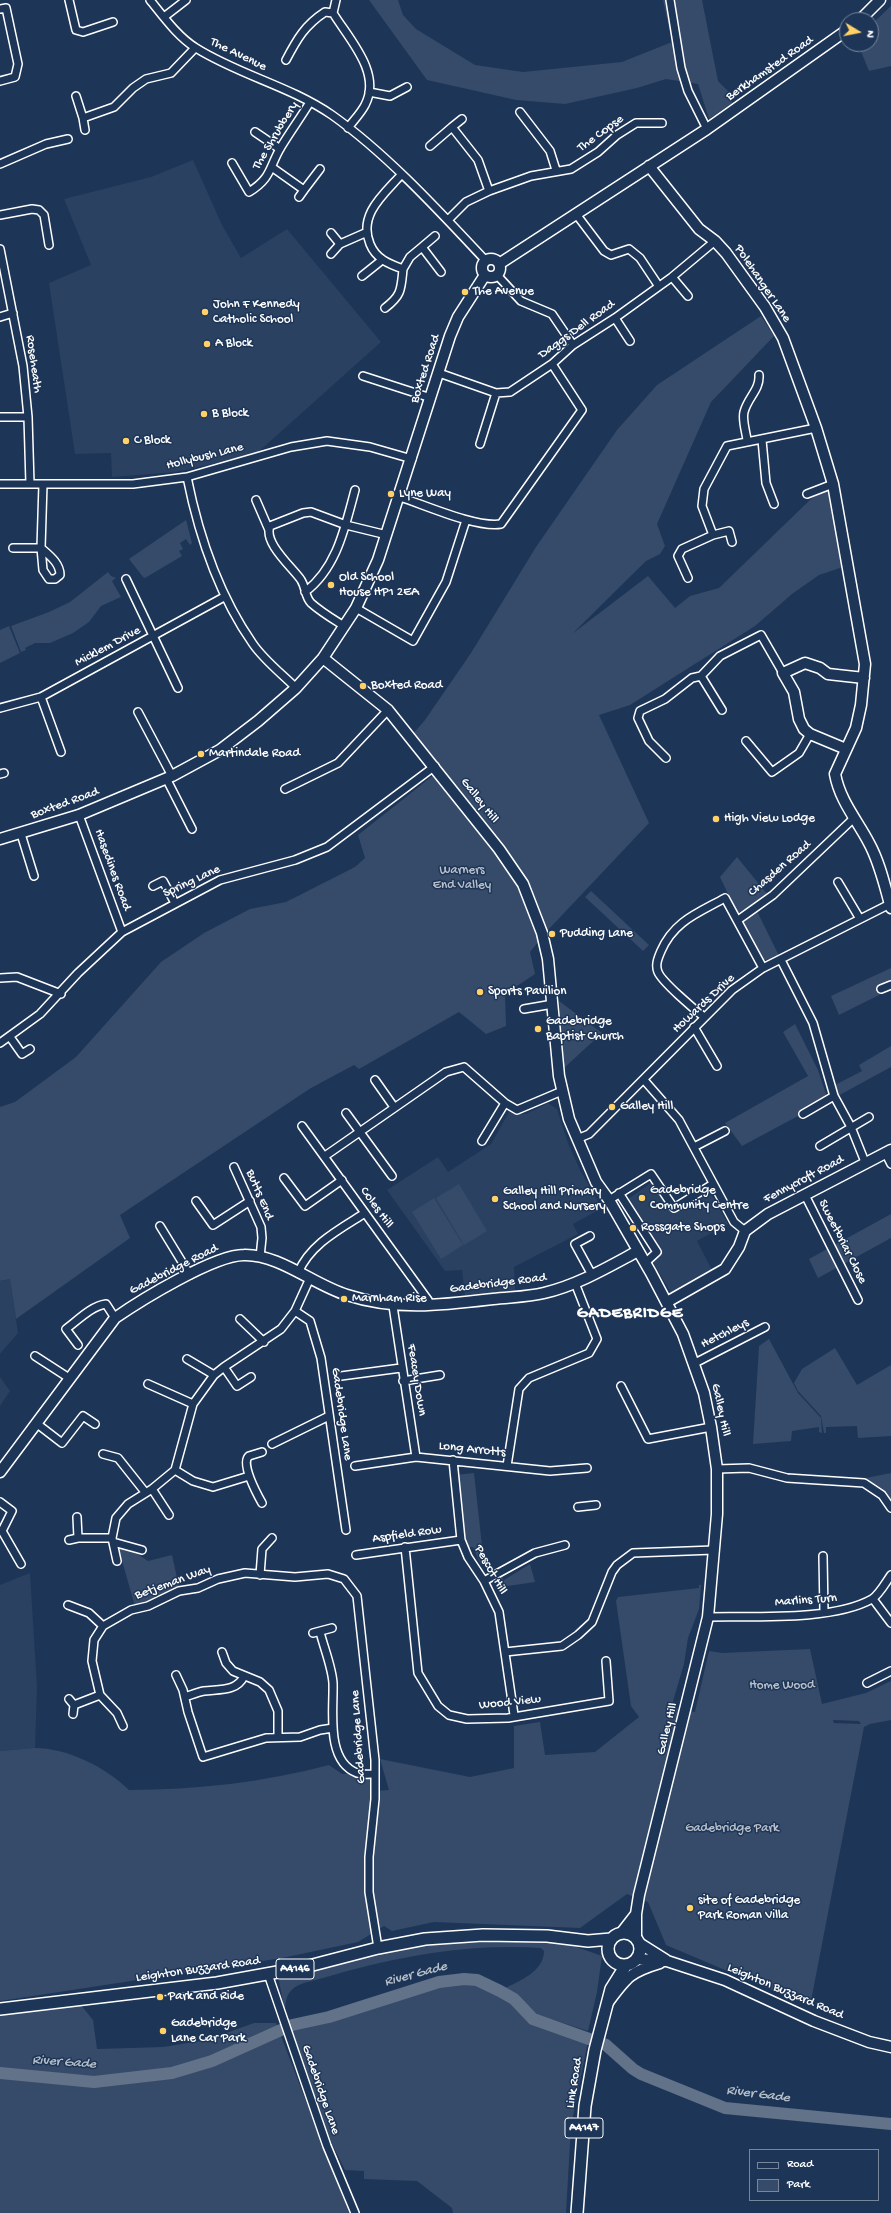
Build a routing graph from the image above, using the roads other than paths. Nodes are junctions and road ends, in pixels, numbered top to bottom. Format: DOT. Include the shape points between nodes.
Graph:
graph roads {
  1 [pos="68,0"];
  2 [pos="150,0"];
  3 [pos="186,0"];
  4 [pos="336,0"];
  5 [pos="670,0"];
  6 [pos="880,0"];
  7 [pos="3,9"];
  8 [pos="868,12"];
  9 [pos="334,13"];
  10 [pos="164,17"];
  11 [pos="113,22"];
  12 [pos="839,36"];
  13 [pos="195,48"];
  14 [pos="286,60"];
  15 [pos="0,81"];
  16 [pos="407,87"];
  17 [pos="370,92"];
  18 [pos="76,96"];
  19 [pos="310,102"];
  20 [pos="520,112"];
  21 [pos="83,118"];
  22 [pos="462,119"];
  23 [pos="662,123"];
  24 [pos="452,127"];
  25 [pos="348,128"];
  26 [pos="707,129"];
  27 [pos="85,130"];
  28 [pos="255,132"];
  29 [pos="68,139"];
  30 [pos="430,146"];
  31 [pos="280,149"];
  32 [pos="232,163"];
  33 [pos="0,164"];
  34 [pos="649,166"];
  35 [pos="273,168"];
  36 [pos="320,168"];
  37 [pos="556,170"];
  38 [pos="401,175"];
  39 [pos="304,190"];
  40 [pos="490,190"];
  41 [pos="299,197"];
  42 [pos="576,214"];
  43 [pos="0,215"];
  44 [pos="448,220"];
  45 [pos="331,233"];
  46 [pos="365,233"];
  47 [pos="435,236"];
  48 [pos="716,241"];
  49 [pos="340,244"];
  50 [pos="49,245"];
  51 [pos="422,247"];
  52 [pos="0,249"];
  53 [pos="331,254"];
  54 [pos="382,260"];
  55 [pos="486,261"];
  56 [pos="499,264"];
  57 [pos="403,269"];
  58 [pos="441,272"];
  59 [pos="485,275"];
  60 [pos="497,275"];
  61 [pos="362,276"];
  62 [pos="672,277"];
  63 [pos="658,285"];
  64 [pos="688,296"];
  65 [pos="385,308"];
  66 [pos="13,313"];
  67 [pos="0,317"];
  68 [pos="615,318"];
  69 [pos="630,341"];
  70 [pos="573,345"];
  71 [pos="552,364"];
  72 [pos="439,373"];
  73 [pos="759,375"];
  74 [pos="363,376"];
  75 [pos="496,393"];
  76 [pos="431,398"];
  77 [pos="28,416"];
  78 [pos="0,417"];
  79 [pos="816,428"];
  80 [pos="747,440"];
  81 [pos="762,440"];
  82 [pos="480,444"];
  83 [pos="412,459"];
  84 [pos="187,477"];
  85 [pos="0,484"];
  86 [pos="30,484"];
  87 [pos="43,484"];
  88 [pos="833,484"];
  89 [pos="355,490"];
  90 [pos="808,494"];
  91 [pos="400,497"];
  92 [pos="256,500"];
  93 [pos="774,504"];
  94 [pos="466,520"];
  95 [pos="346,525"];
  96 [pos="269,530"];
  97 [pos="387,535"];
  98 [pos="713,535"];
  99 [pos="732,542"];
  100 [pos="12,548"];
  101 [pos="688,578"];
  102 [pos="126,579"];
  103 [pos="305,592"];
  104 [pos="224,597"];
  105 [pos="356,608"];
  106 [pos="344,626"];
  107 [pos="153,636"];
  108 [pos="322,658"];
  109 [pos="783,673"];
  110 [pos="701,676"];
  111 [pos="864,678"];
  112 [pos="178,688"];
  113 [pos="296,688"];
  114 [pos="41,697"];
  115 [pos="0,708"];
  116 [pos="388,710"];
  117 [pos="722,710"];
  118 [pos="138,712"];
  119 [pos="810,734"];
  120 [pos="746,741"];
  121 [pos="846,749"];
  122 [pos="61,752"];
  123 [pos="666,758"];
  124 [pos="435,766"];
  125 [pos="169,777"];
  126 [pos="285,789"];
  127 [pos="79,815"];
  128 [pos="854,818"];
  129 [pos="192,829"];
  130 [pos="21,834"];
  131 [pos="0,839"];
  132 [pos="34,876"];
  133 [pos="838,882"];
  134 [pos="153,886"];
  135 [pos="175,903"];
  136 [pos="890,906"];
  137 [pos="860,919"];
  138 [pos="738,920"];
  139 [pos="122,932"];
  140 [pos="781,960"];
  141 [pos="763,968"];
  142 [pos="0,978"];
  143 [pos="891,985"];
  144 [pos="880,989"];
  145 [pos="61,994"];
  146 [pos="553,1004"];
  147 [pos="524,1009"];
  148 [pos="704,1017"];
  149 [pos="694,1028"];
  150 [pos="10,1037"];
  151 [pos="0,1042"];
  152 [pos="30,1049"];
  153 [pos="717,1066"];
  154 [pos="375,1080"];
  155 [pos="644,1080"];
  156 [pos="562,1092"];
  157 [pos="834,1096"];
  158 [pos="505,1103"];
  159 [pos="394,1107"];
  160 [pos="346,1113"];
  161 [pos="803,1114"];
  162 [pos="869,1117"];
  163 [pos="302,1126"];
  164 [pos="851,1127"];
  165 [pos="360,1131"];
  166 [pos="725,1131"];
  167 [pos="576,1138"];
  168 [pos="482,1141"];
  169 [pos="820,1146"];
  170 [pos="694,1147"];
  171 [pos="888,1151"];
  172 [pos="325,1156"];
  173 [pos="865,1162"];
  174 [pos="891,1164"];
  175 [pos="234,1167"];
  176 [pos="392,1176"];
  177 [pos="284,1178"];
  178 [pos="342,1180"];
  179 [pos="713,1184"];
  180 [pos="619,1193"];
  181 [pos="805,1195"];
  182 [pos="250,1200"];
  183 [pos="609,1200"];
  184 [pos="196,1201"];
  185 [pos="365,1213"];
  186 [pos="160,1226"];
  187 [pos="745,1232"];
  188 [pos="590,1236"];
  189 [pos="638,1251"];
  190 [pos="260,1256"];
  191 [pos="645,1263"];
  192 [pos="298,1273"];
  193 [pos="190,1275"];
  194 [pos="592,1275"];
  195 [pos="310,1278"];
  196 [pos="575,1283"];
  197 [pos="858,1300"];
  198 [pos="667,1302"];
  199 [pos="430,1305"];
  200 [pos="393,1306"];
  201 [pos="295,1311"];
  202 [pos="115,1318"];
  203 [pos="240,1319"];
  204 [pos="765,1327"];
  205 [pos="264,1342"];
  206 [pos="78,1345"];
  207 [pos="35,1356"];
  208 [pos="187,1359"];
  209 [pos="694,1363"];
  210 [pos="224,1366"];
  211 [pos="401,1368"];
  212 [pos="214,1375"];
  213 [pos="440,1375"];
  214 [pos="341,1376"];
  215 [pos="251,1377"];
  216 [pos="69,1378"];
  217 [pos="404,1381"];
  218 [pos="148,1384"];
  219 [pos="621,1386"];
  220 [pos="193,1404"];
  221 [pos="329,1416"];
  222 [pos="36,1423"];
  223 [pos="95,1424"];
  224 [pos="711,1427"];
  225 [pos="272,1444"];
  226 [pos="262,1452"];
  227 [pos="103,1454"];
  228 [pos="416,1457"];
  229 [pos="452,1460"];
  230 [pos="354,1466"];
  231 [pos="507,1466"];
  232 [pos="587,1468"];
  233 [pos="717,1469"];
  234 [pos="175,1470"];
  235 [pos="0,1472"];
  236 [pos="249,1476"];
  237 [pos="148,1491"];
  238 [pos="0,1502"];
  239 [pos="262,1503"];
  240 [pos="596,1505"];
  241 [pos="578,1507"];
  242 [pos="891,1508"];
  243 [pos="169,1515"];
  244 [pos="77,1516"];
  245 [pos="346,1530"];
  246 [pos="78,1538"];
  247 [pos="272,1538"];
  248 [pos="69,1540"];
  249 [pos="112,1540"];
  250 [pos="461,1540"];
  251 [pos="565,1545"];
  252 [pos="405,1547"];
  253 [pos="142,1550"];
  254 [pos="714,1550"];
  255 [pos="356,1555"];
  256 [pos="823,1556"];
  257 [pos="117,1561"];
  258 [pos="21,1564"];
  259 [pos="260,1575"];
  260 [pos="891,1575"];
  261 [pos="484,1581"];
  262 [pos="357,1596"];
  263 [pos="873,1599"];
  264 [pos="68,1605"];
  265 [pos="824,1612"];
  266 [pos="708,1617"];
  267 [pos="891,1623"];
  268 [pos="103,1626"];
  269 [pos="332,1628"];
  270 [pos="222,1652"];
  271 [pos="505,1652"];
  272 [pos="606,1661"];
  273 [pos="891,1671"];
  274 [pos="176,1675"];
  275 [pos="244,1676"];
  276 [pos="867,1684"];
  277 [pos="100,1695"];
  278 [pos="185,1697"];
  279 [pos="69,1699"];
  280 [pos="74,1705"];
  281 [pos="73,1714"];
  282 [pos="514,1715"];
  283 [pos="123,1726"];
  284 [pos="333,1728"];
  285 [pos="278,1737"];
  286 [pos="375,1774"];
  287 [pos="636,1914"];
  288 [pos="622,1932"];
  289 [pos="611,1939"];
  290 [pos="638,1940"];
  291 [pos="588,1941"];
  292 [pos="378,1948"];
  293 [pos="610,1956"];
  294 [pos="637,1959"];
  295 [pos="667,1961"];
  296 [pos="626,1965"];
  297 [pos="268,1974"];
  298 [pos="611,1989"];
  299 [pos="606,2005"];
  300 [pos="0,2009"];
  301 [pos="891,2047"];
  302 [pos="578,2211"];
  303 [pos="355,2213"];
  1 -- 11 [label="street" via="76,30 83,32"];
  2 -- 10 [label="street, The Avenue"];
  3 -- 10 [label="street"];
  4 -- 9 [label="street"];
  5 -- 26 [label="street" via="681,68 688,91"];
  6 -- 8 [label="street"];
  7 -- 15 [label="street" via="18,64 15,77"];
  9 -- 14 [label="street" via="325,12 310,22"];
  9 -- 17 [label="street" via="367,68"];
  10 -- 13 [label="street, The Avenue"];
  12 -- 26 [label="street, Berkhamsted Road"];
  13 -- 19 [label="street, The Avenue"];
  13 -- 21 [label="street" via="171,73 146,79 114,107"];
  16 -- 17 [label="street" via="390,96"];
  17 -- 25 [label="street" via="365,105"];
  18 -- 21 [label="street"];
  19 -- 25 [label="street, The Avenue"];
  19 -- 31 [label="street, The Shrubbery"];
  20 -- 37 [label="street" via="550,151"];
  21 -- 27 [label="street"];
  22 -- 24 [label="street"];
  23 -- 37 [label="street, The Copse" via="636,123 572,169"];
  24 -- 30 [label="street"];
  24 -- 40 [label="street" via="478,160"];
  25 -- 38 [label="street, The Avenue"];
  26 -- 34 [label="street"];
  28 -- 31 [label="street"];
  29 -- 33 [label="street" via="46,144"];
  31 -- 35 [label="street, The Shrubbery"];
  32 -- 35 [label="street, The Shrubbery" via="249,192 259,186"];
  34 -- 42 [label="street"];
  34 -- 48 [label="street, Polehanger Lane" via="699,229"];
  35 -- 39 [label="street"];
  36 -- 39 [label="street"];
  37 -- 40 [label="street, The Copse"];
  38 -- 44 [label="street, The Avenue"];
  38 -- 46 [label="street" via="374,206 368,216"];
  39 -- 41 [label="street"];
  40 -- 44 [label="street, The Copse" via="466,202"];
  42 -- 56 [label="street"];
  42 -- 63 [label="street" via="604,251 611,255 629,250 640,258"];
  43 -- 50 [label="street" via="38,210 44,215"];
  44 -- 55 [label="street, The Avenue"];
  45 -- 49 [label="street"];
  46 -- 49 [label="street"];
  46 -- 54 [label="street" via="372,248"];
  47 -- 51 [label="street"];
  48 -- 62 [label="street, Daggs Dell Road"];
  48 -- 79 [label="street, Polehanger Lane" via="765,307 783,338"];
  49 -- 53 [label="street"];
  51 -- 57 [label="street" via="410,256"];
  51 -- 58 [label="street"];
  52 -- 66 [label="street, Roseheath"];
  54 -- 57 [label="street"];
  54 -- 61 [label="street"];
  55 -- 56 [label="street" via="492,259"];
  55 -- 59 [label="street, Boxted Road" via="482,268"];
  56 -- 60 [label="street" via="500,270"];
  57 -- 65 [label="street" via="401,292"];
  59 -- 60 [label="street"];
  59 -- 72 [label="street, Boxted Road" via="458,317"];
  60 -- 70 [label="street" via="521,301 552,314"];
  62 -- 63 [label="street, Daggs Dell Road"];
  62 -- 64 [label="street"];
  63 -- 68 [label="street, Daggs Dell Road"];
  66 -- 67 [label="street"];
  66 -- 77 [label="street, Roseheath" via="23,366"];
  68 -- 69 [label="street"];
  68 -- 70 [label="street, Daggs Dell Road"];
  70 -- 71 [label="street, Daggs Dell Road"];
  71 -- 75 [label="street, Daggs Dell Road" via="510,392"];
  71 -- 94 [label="street" via="582,410 501,524 491,526"];
  72 -- 75 [label="street"];
  72 -- 76 [label="street, Boxted Road"];
  73 -- 80 [label="street" via="759,384 748,401 744,414"];
  74 -- 76 [label="street"];
  75 -- 82 [label="street"];
  76 -- 83 [label="street, Boxted Road"];
  77 -- 78 [label="street"];
  77 -- 86 [label="street, Roseheath"];
  79 -- 81 [label="street"];
  79 -- 88 [label="street, Polehanger Lane"];
  80 -- 81 [label="street"];
  80 -- 98 [label="street" via="727,446 704,489 702,506"];
  81 -- 93 [label="street" via="766,483"];
  83 -- 84 [label="street, Hollybush Lane" via="370,447 328,441 291,448"];
  83 -- 91 [label="street, Boxted Road"];
  84 -- 87 [label="street, Hollybush Lane" via="133,484"];
  84 -- 104 [label="street" via="204,548"];
  85 -- 86 [label="street, Hollybush Lane"];
  86 -- 87 [label="street, Hollybush Lane"];
  87 -- 100 [label="street" via="41,548"];
  88 -- 90 [label="street"];
  88 -- 111 [label="street, Polehanger Lane" via="864,650"];
  89 -- 95 [label="street"];
  91 -- 94 [label="street"];
  91 -- 97 [label="street, Boxted Road"];
  92 -- 96 [label="street"];
  94 -- 105 [label="street" via="446,582 413,641"];
  95 -- 96 [label="street" via="311,512 303,512 273,524"];
  95 -- 97 [label="street"];
  95 -- 103 [label="street" via="330,566 317,583"];
  96 -- 103 [label="street" via="281,557 302,582"];
  97 -- 105 [label="street, Boxted Road"];
  98 -- 99 [label="street" via="729,531"];
  98 -- 101 [label="street" via="682,549 678,556"];
  102 -- 107 [label="street"];
  103 -- 106 [label="street" via="311,603"];
  104 -- 107 [label="street, Micklem Drive"];
  104 -- 113 [label="street" via="254,645"];
  105 -- 106 [label="street, Boxted Road"];
  106 -- 108 [label="street, Boxted Road"];
  107 -- 112 [label="street"];
  107 -- 114 [label="street, Micklem Drive"];
  108 -- 113 [label="street, Boxted Road"];
  108 -- 116 [label="street, Galley Hill"];
  109 -- 110 [label="street" via="761,634 720,656"];
  109 -- 111 [label="street" via="806,663 828,674"];
  109 -- 119 [label="street" via="794,692 799,719"];
  110 -- 117 [label="street"];
  110 -- 123 [label="street" via="692,678 665,699 640,711 638,718 649,742"];
  111 -- 121 [label="street" via="856,728"];
  113 -- 125 [label="street, Boxted Road" via="220,750"];
  114 -- 115 [label="street, Micklem Drive"];
  114 -- 122 [label="street"];
  116 -- 124 [label="street, Galley Hill"];
  116 -- 126 [label="street" via="338,763"];
  118 -- 125 [label="street"];
  119 -- 120 [label="street" via="800,753 772,772"];
  119 -- 121 [label="street"];
  121 -- 128 [label="street" via="835,774 843,800"];
  124 -- 135 [label="street, Spring Lane" via="327,847 295,860 220,880"];
  124 -- 146 [label="street, Galley Hill" via="500,849 523,884 543,939 551,977"];
  125 -- 127 [label="street, Boxted Road"];
  125 -- 129 [label="street"];
  127 -- 130 [label="street, Boxted Road"];
  127 -- 139 [label="street, Hasedines Road"];
  128 -- 136 [label="street" via="878,863"];
  128 -- 138 [label="street, Chasden Road" via="773,895"];
  130 -- 131 [label="street, Boxted Road"];
  130 -- 132 [label="street"];
  133 -- 137 [label="street"];
  134 -- 135 [label="street" via="163,880"];
  135 -- 139 [label="street, Spring Lane"];
  136 -- 137 [label="street, Howards Drive"];
  137 -- 140 [label="street, Howards Drive"];
  138 -- 141 [label="street"];
  138 -- 148 [label="street" via="725,898 678,925 665,942 657,961 658,972 680,997"];
  139 -- 145 [label="street, Spring Lane" via="78,973"];
  140 -- 141 [label="street, Howards Drive"];
  140 -- 157 [label="street" via="813,1023"];
  141 -- 148 [label="street, Howards Drive" via="732,990"];
  142 -- 145 [label="street" via="17,977"];
  143 -- 144 [label="street"];
  145 -- 150 [label="street, Spring Lane"];
  146 -- 147 [label="street"];
  146 -- 156 [label="street, Galley Hill"];
  148 -- 149 [label="street, Howards Drive"];
  149 -- 153 [label="street"];
  149 -- 155 [label="street, Howards Drive"];
  150 -- 151 [label="street, Spring Lane"];
  150 -- 152 [label="street" via="22,1054"];
  154 -- 159 [label="street"];
  155 -- 167 [label="street, Howards Drive" via="589,1134"];
  155 -- 170 [label="street" via="679,1120"];
  156 -- 158 [label="street" via="523,1109 517,1110"];
  156 -- 167 [label="street, Galley Hill"];
  157 -- 161 [label="street"];
  157 -- 164 [label="street"];
  158 -- 159 [label="street" via="464,1067 446,1072"];
  158 -- 168 [label="street"];
  159 -- 165 [label="street"];
  160 -- 165 [label="street"];
  162 -- 164 [label="street"];
  163 -- 172 [label="street, Coles Hill"];
  164 -- 169 [label="street"];
  164 -- 173 [label="street"];
  165 -- 172 [label="street"];
  165 -- 176 [label="street"];
  166 -- 170 [label="street"];
  167 -- 183 [label="street, Galley Hill" via="596,1182"];
  170 -- 179 [label="street"];
  171 -- 173 [label="street, Fennycroft Road"];
  171 -- 174 [label="street"];
  172 -- 178 [label="street, Coles Hill"];
  173 -- 181 [label="street, Fennycroft Road"];
  175 -- 182 [label="street, Butts End"];
  177 -- 178 [label="street" via="305,1206"];
  178 -- 185 [label="street, Coles Hill"];
  179 -- 180 [label="street" via="674,1208 651,1174"];
  179 -- 187 [label="street" via="734,1222"];
  180 -- 183 [label="street"];
  180 -- 191 [label="street" via="657,1252"];
  181 -- 187 [label="street, Fennycroft Road" via="768,1214"];
  181 -- 197 [label="street, Sweetbriar Close"];
  182 -- 184 [label="street" via="213,1225"];
  182 -- 190 [label="street, Butts End" via="261,1227"];
  183 -- 189 [label="street, Galley Hill"];
  185 -- 192 [label="street" via="325,1239 311,1252"];
  185 -- 199 [label="street, Coles Hill"];
  186 -- 193 [label="street"];
  187 -- 198 [label="street, Fennycroft Road" via="725,1269"];
  188 -- 194 [label="street" via="575,1244"];
  189 -- 191 [label="street, Galley Hill"];
  189 -- 194 [label="street, Gadebridge Road"];
  190 -- 192 [label="street, Gadebridge Road"];
  190 -- 193 [label="street, Gadebridge Road" via="222,1258"];
  191 -- 198 [label="street, Galley Hill"];
  192 -- 195 [label="street, Gadebridge Road"];
  193 -- 202 [label="street, Gadebridge Road" via="140,1301"];
  194 -- 196 [label="street, Gadebridge Road"];
  195 -- 200 [label="street, Gadebridge Road" via="346,1295"];
  195 -- 201 [label="street"];
  196 -- 199 [label="street, Gadebridge Road" via="544,1293"];
  196 -- 231 [label="street" via="596,1339 589,1353 529,1378 519,1389"];
  198 -- 209 [label="street, Galley Hill"];
  199 -- 200 [label="street, Gadebridge Road"];
  200 -- 211 [label="street, Feacey Down"];
  201 -- 205 [label="street" via="281,1329"];
  201 -- 221 [label="street, Gadebridge Lane" via="310,1321 321,1358"];
  202 -- 206 [label="street" via="106,1304 101,1305 66,1329"];
  202 -- 216 [label="street, Gadebridge Road"];
  203 -- 205 [label="street"];
  204 -- 209 [label="street, Hetchleys"];
  205 -- 210 [label="street"];
  207 -- 216 [label="street"];
  208 -- 212 [label="street"];
  209 -- 224 [label="street, Galley Hill"];
  210 -- 212 [label="street"];
  210 -- 215 [label="street" via="237,1386"];
  211 -- 214 [label="street"];
  211 -- 217 [label="street, Feacey Down"];
  212 -- 220 [label="street"];
  213 -- 217 [label="street"];
  216 -- 222 [label="street, Gadebridge Road"];
  217 -- 228 [label="street, Feacey Down"];
  218 -- 220 [label="street"];
  219 -- 224 [label="street" via="648,1439"];
  220 -- 234 [label="street"];
  221 -- 225 [label="street"];
  221 -- 245 [label="street, Gadebridge Lane"];
  222 -- 223 [label="street" via="62,1443 83,1416"];
  222 -- 235 [label="street, Gadebridge Road"];
  224 -- 233 [label="street, Galley Hill"];
  226 -- 236 [label="street" via="246,1457"];
  227 -- 237 [label="street" via="118,1458"];
  228 -- 229 [label="street, Long Arrotts"];
  228 -- 230 [label="street, Long Arrotts"];
  229 -- 231 [label="street, Long Arrotts"];
  229 -- 250 [label="street, Pescot Hill"];
  231 -- 232 [label="street, Long Arrotts" via="550,1471"];
  233 -- 242 [label="street" via="749,1468 787,1478 864,1483 882,1495"];
  233 -- 254 [label="street, Galley Hill"];
  234 -- 236 [label="street" via="193,1481 213,1487"];
  234 -- 237 [label="street"];
  236 -- 239 [label="street"];
  237 -- 243 [label="street"];
  237 -- 249 [label="street" via="128,1504 116,1518"];
  238 -- 258 [label="street" via="12,1511 2,1531"];
  240 -- 241 [label="street"];
  244 -- 246 [label="street"];
  246 -- 248 [label="street"];
  246 -- 249 [label="street"];
  247 -- 259 [label="street" via="262,1549"];
  249 -- 253 [label="street"];
  249 -- 257 [label="street"];
  250 -- 252 [label="street, Aspfield Row"];
  250 -- 261 [label="street, Pescot Hill" via="468,1557"];
  251 -- 261 [label="street" via="527,1556"];
  252 -- 255 [label="street, Aspfield Row"];
  252 -- 282 [label="street, Wood View" via="418,1673 438,1706 450,1715 467,1719 508,1718"];
  254 -- 266 [label="street, Galley Hill"];
  254 -- 271 [label="street" via="633,1553 612,1572 592,1622 578,1635 562,1646"];
  256 -- 265 [label="street"];
  259 -- 262 [label="street, Betjeman Way" via="295,1577 328,1574 344,1579"];
  259 -- 268 [label="street, Betjeman Way" via="245,1573 218,1579 198,1588 179,1591 148,1606 131,1610"];
  260 -- 263 [label="street"];
  261 -- 271 [label="street, Pescot Hill" via="499,1612"];
  262 -- 286 [label="street, Gadebridge Lane" via="374,1740"];
  263 -- 265 [label="street, Marlins Turn" via="846,1610"];
  263 -- 267 [label="street"];
  264 -- 268 [label="street" via="89,1613"];
  265 -- 266 [label="street, Marlins Turn"];
  266 -- 287 [label="street, Galley Hill"];
  268 -- 277 [label="street" via="94,1640 92,1661"];
  269 -- 284 [label="street" via="317,1633 333,1682"];
  270 -- 275 [label="street" via="229,1668"];
  271 -- 282 [label="street, Pescot Hill"];
  272 -- 282 [label="street, Wood View" via="609,1701"];
  273 -- 276 [label="street"];
  274 -- 278 [label="street"];
  275 -- 278 [label="street" via="236,1686 203,1691"];
  275 -- 285 [label="street" via="260,1682 273,1696 278,1711"];
  277 -- 280 [label="street"];
  277 -- 283 [label="street" via="117,1713"];
  278 -- 285 [label="street" via="203,1757 266,1738"];
  279 -- 280 [label="street"];
  280 -- 281 [label="street"];
  284 -- 285 [label="street" via="300,1737"];
  284 -- 286 [label="street" via="338,1754 348,1768 359,1774"];
  286 -- 292 [label="street, Gadebridge Lane" via="369,1892"];
  287 -- 288 [label="street, Galley Hill"];
  287 -- 290 [label="street, Galley Hill"];
  288 -- 289 [label="main road"];
  288 -- 290 [label="main road" via="631,1934"];
  289 -- 291 [label="main road, Leighton Buzzard Road / A4146"];
  289 -- 293 [label="main road" via="608,1944"];
  290 -- 294 [label="main road" via="640,1949"];
  290 -- 295 [label="street, Leighton Buzzard Road"];
  291 -- 292 [label="main road, Leighton Buzzard Road / A4146" via="547,1936 483,1935 425,1939"];
  291 -- 293 [label="main road, Leighton Buzzard Road / A4146"];
  292 -- 297 [label="main road, Leighton Buzzard Road / A4146"];
  293 -- 296 [label="main road" via="620,1964"];
  293 -- 298 [label="main road, Link Road / A4147"];
  294 -- 295 [label="street, Leighton Buzzard Road"];
  294 -- 296 [label="main road"];
  295 -- 299 [label="street" via="637,1970"];
  295 -- 301 [label="street, Leighton Buzzard Road" via="725,1980 814,2022 869,2042"];
  296 -- 298 [label="main road, Link Road / A4147"];
  297 -- 300 [label="main road, Leighton Buzzard Road / A4146" via="216,1983"];
  297 -- 303 [label="street, Gadebridge Lane" via="327,2146"];
  298 -- 299 [label="main road, Link Road / A4147"];
  299 -- 302 [label="main road, Link Road / A4147" via="585,2106"];
}
